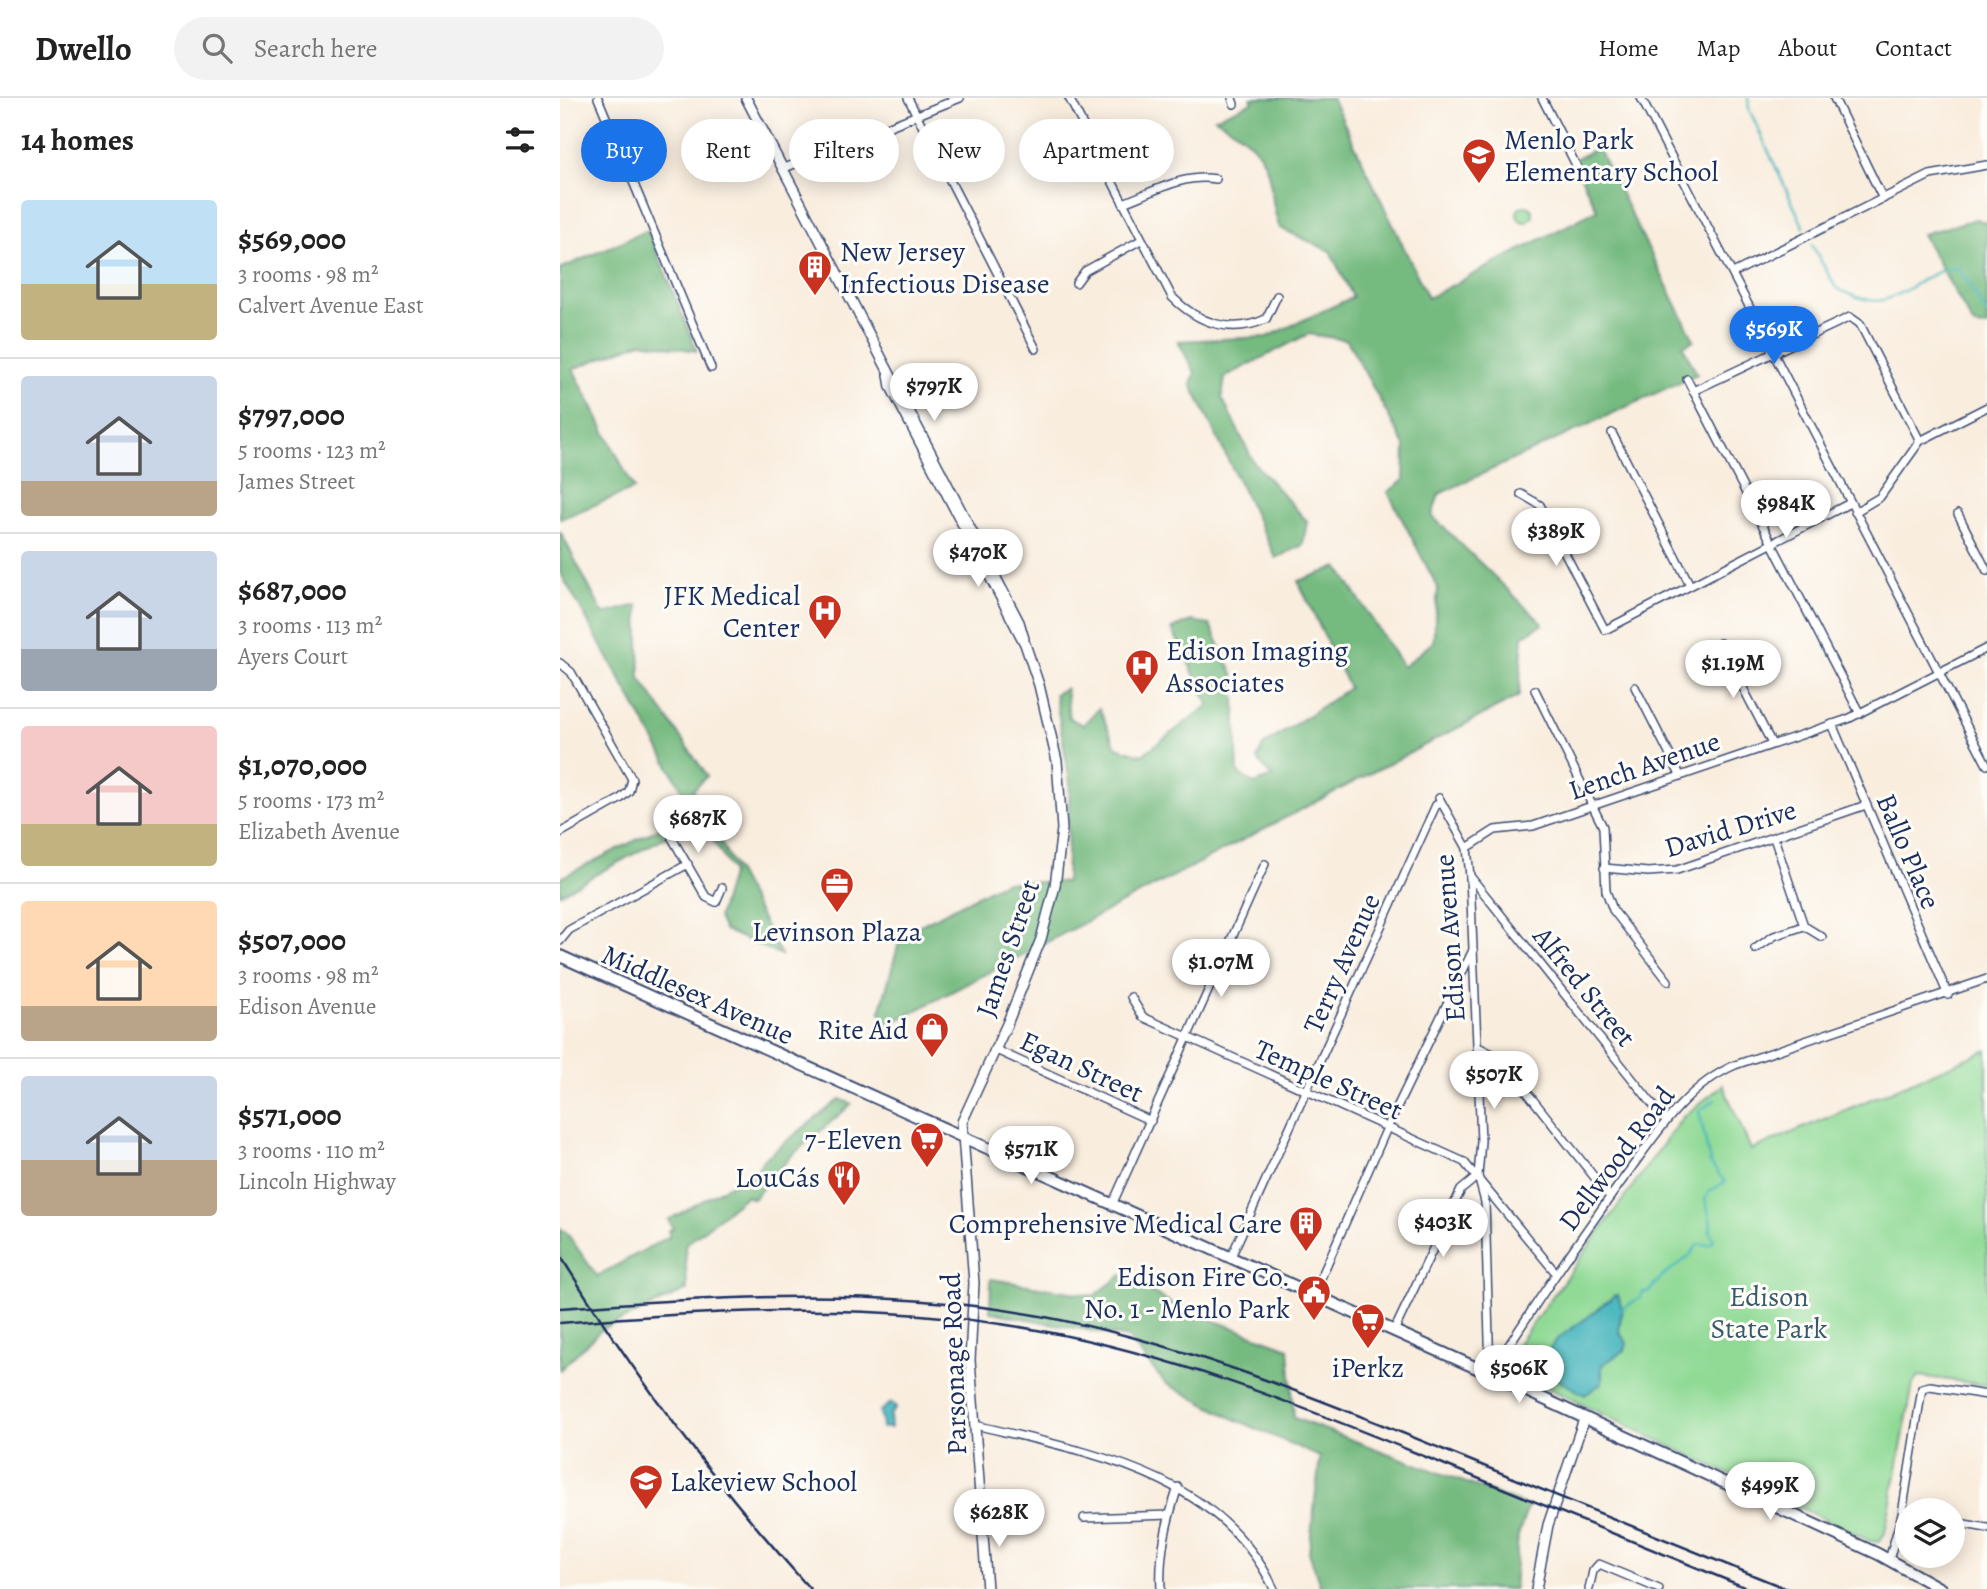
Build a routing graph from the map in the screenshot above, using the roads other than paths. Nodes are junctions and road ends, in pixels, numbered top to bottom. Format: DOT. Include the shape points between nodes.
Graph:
graph roads {
  1 [pos="598,98"];
  2 [pos="746,98"];
  3 [pos="908,98"];
  4 [pos="961,98"];
  5 [pos="1069,98"];
  6 [pos="1542,98"];
  7 [pos="1641,98"];
  8 [pos="1834,98"];
  9 [pos="916,115"];
  10 [pos="1080,119"];
  11 [pos="1987,165"];
  12 [pos="1577,167"];
  13 [pos="782,169"];
  14 [pos="1216,179"];
  15 [pos="1112,182"];
  16 [pos="1883,199"];
  17 [pos="1123,203"];
  18 [pos="1141,240"];
  19 [pos="1732,273"];
  20 [pos="1076,283"];
  21 [pos="1277,296"];
  22 [pos="1037,349"];
  23 [pos="1773,351"];
  24 [pos="711,368"];
  25 [pos="1687,379"];
  26 [pos="1693,391"];
  27 [pos="1987,407"];
  28 [pos="1612,433"];
  29 [pos="1920,441"];
  30 [pos="1521,494"];
  31 [pos="1850,503"];
  32 [pos="1855,512"];
  33 [pos="1958,514"];
  34 [pos="1772,543"];
  35 [pos="1987,571"];
  36 [pos="1690,585"];
  37 [pos="1720,643"];
  38 [pos="1987,648"];
  39 [pos="560,663"];
  40 [pos="1940,673"];
  41 [pos="1635,687"];
  42 [pos="1535,690"];
  43 [pos="1860,714"];
  44 [pos="1832,724"];
  45 [pos="1772,744"];
  46 [pos="1987,765"];
  47 [pos="1680,775"];
  48 [pos="1440,800"];
  49 [pos="1594,804"];
  50 [pos="1866,805"];
  51 [pos="560,833"];
  52 [pos="672,838"];
  53 [pos="1774,838"];
  54 [pos="1467,848"];
  55 [pos="688,864"];
  56 [pos="1265,864"];
  57 [pos="1604,868"];
  58 [pos="1470,877"];
  59 [pos="722,888"];
  60 [pos="1804,926"];
  61 [pos="1822,937"];
  62 [pos="562,938"];
  63 [pos="1755,949"];
  64 [pos="1473,950"];
  65 [pos="560,956"];
  66 [pos="1987,979"];
  67 [pos="1668,981"];
  68 [pos="1948,995"];
  69 [pos="1131,997"];
  70 [pos="1189,1038"];
  71 [pos="1478,1047"];
  72 [pos="994,1049"];
  73 [pos="1306,1092"];
  74 [pos="1151,1121"];
  75 [pos="1666,1121"];
  76 [pos="1387,1128"];
  77 [pos="962,1138"];
  78 [pos="1478,1176"];
  79 [pos="1610,1197"];
  80 [pos="1112,1205"];
  81 [pos="1230,1259"];
  82 [pos="1556,1273"];
  83 [pos="1313,1296"];
  84 [pos="1394,1332"];
  85 [pos="1490,1374"];
  86 [pos="1987,1395"];
  87 [pos="1584,1419"];
  88 [pos="975,1424"];
  89 [pos="1178,1487"];
  90 [pos="1907,1498"];
  91 [pos="1169,1515"];
  92 [pos="1084,1518"];
  93 [pos="1965,1524"];
  94 [pos="1987,1528"];
  95 [pos="1895,1543"];
  96 [pos="1889,1560"];
  97 [pos="987,1589"];
  98 [pos="1161,1589"];
  99 [pos="1274,1589"];
  100 [pos="1536,1589"];
  101 [pos="1590,1589"];
  102 [pos="1659,1589"];
  103 [pos="1941,1589"];
  1 -- 24 [label="street"];
  2 -- 13 [label="street, James Street"];
  3 -- 9 [label="street"];
  4 -- 9 [label="street"];
  5 -- 10 [label="street"];
  6 -- 12 [label="street"];
  7 -- 19 [label="street"];
  8 -- 16 [label="street"];
  9 -- 13 [label="street"];
  9 -- 22 [label="street"];
  11 -- 16 [label="street" via="1930,175"];
  13 -- 72 [label="street, James Street" via="1019,622 1039,685 1057,761 1062,829 1048,916"];
  14 -- 17 [label="street" via="1187,178"];
  15 -- 17 [label="street"];
  16 -- 19 [label="street"];
  17 -- 18 [label="street"];
  18 -- 20 [label="street" via="1085,271"];
  18 -- 21 [label="street" via="1172,297 1202,320 1231,327 1256,324 1271,313"];
  19 -- 23 [label="street"];
  23 -- 26 [label="street"];
  23 -- 29 [label="street" via="1846,317 1854,318"];
  23 -- 31 [label="street"];
  25 -- 26 [label="street"];
  26 -- 34 [label="street"];
  27 -- 29 [label="street"];
  28 -- 36 [label="street"];
  29 -- 32 [label="street" via="1880,496"];
  30 -- 36 [label="street" via="1540,505 1605,630"];
  31 -- 32 [label="street"];
  31 -- 34 [label="street"];
  32 -- 40 [label="street"];
  33 -- 35 [label="street"];
  34 -- 36 [label="street"];
  34 -- 43 [label="street"];
  37 -- 45 [label="street"];
  38 -- 40 [label="street, Lench Avenue"];
  39 -- 51 [label="street" via="571,672 632,779 629,791 620,799"];
  40 -- 43 [label="street, Lench Avenue"];
  40 -- 46 [label="street"];
  41 -- 47 [label="street"];
  42 -- 49 [label="street"];
  43 -- 44 [label="street, Lench Avenue"];
  44 -- 45 [label="street, Lench Avenue"];
  44 -- 50 [label="street, Ballo Place"];
  45 -- 47 [label="street, Lench Avenue"];
  47 -- 49 [label="street, Lench Avenue"];
  48 -- 54 [label="street, Edison Avenue"];
  48 -- 73 [label="street, Terry Avenue"];
  49 -- 54 [label="street, Lench Avenue" via="1533,826 1495,830"];
  49 -- 57 [label="street" via="1606,838"];
  50 -- 53 [label="street, David Drive"];
  50 -- 68 [label="street, Ballo Place"];
  52 -- 55 [label="street"];
  53 -- 57 [label="street, David Drive" via="1676,870"];
  53 -- 60 [label="street"];
  54 -- 58 [label="street, Edison Avenue"];
  55 -- 59 [label="street" via="706,897 716,902"];
  55 -- 62 [label="street"];
  56 -- 70 [label="street"];
  57 -- 67 [label="street" via="1613,910"];
  58 -- 64 [label="street, Edison Avenue"];
  58 -- 75 [label="street, Alfred Street"];
  60 -- 61 [label="street"];
  60 -- 63 [label="street" via="1774,936"];
  62 -- 65 [label="street"];
  64 -- 71 [label="street, Edison Avenue"];
  64 -- 76 [label="street"];
  65 -- 77 [label="main road, Middlesex Avenue"];
  66 -- 68 [label="street, Dellwood Road"];
  68 -- 75 [label="street, Dellwood Road" via="1722,1070 1700,1085"];
  69 -- 70 [label="street, Temple Street" via="1143,1017"];
  70 -- 73 [label="street, Temple Street"];
  70 -- 74 [label="street"];
  71 -- 78 [label="street, Edison Avenue"];
  71 -- 79 [label="street" via="1500,1058"];
  72 -- 74 [label="street, Egan Street"];
  72 -- 77 [label="street, James Street" via="962,1122"];
  73 -- 76 [label="street, Temple Street"];
  73 -- 81 [label="street, Terry Avenue"];
  74 -- 80 [label="street"];
  75 -- 79 [label="street, Dellwood Road"];
  76 -- 78 [label="street, Temple Street" via="1464,1162"];
  76 -- 83 [label="street"];
  77 -- 80 [label="main road, Middlesex Avenue"];
  77 -- 88 [label="street, Parsonage Road" via="974,1283 970,1360"];
  78 -- 82 [label="street, Temple Street"];
  78 -- 84 [label="street" via="1461,1190"];
  78 -- 85 [label="street, Edison Avenue" via="1485,1202"];
  79 -- 82 [label="street, Dellwood Road"];
  80 -- 81 [label="main road, Middlesex Avenue"];
  81 -- 83 [label="main road, Middlesex Avenue"];
  82 -- 85 [label="street, Dellwood Road"];
  83 -- 84 [label="main road, Middlesex Avenue"];
  84 -- 85 [label="main road, Middlesex Avenue"];
  85 -- 87 [label="main road, Middlesex Avenue"];
  86 -- 90 [label="street" via="1926,1386 1918,1400"];
  87 -- 96 [label="main road, Middlesex Avenue"];
  87 -- 100 [label="street" via="1548,1525"];
  88 -- 89 [label="street" via="1137,1468"];
  88 -- 97 [label="street, Parsonage Road"];
  89 -- 91 [label="street"];
  89 -- 99 [label="street" via="1240,1538"];
  91 -- 92 [label="street"];
  91 -- 98 [label="street" via="1160,1564"];
  93 -- 94 [label="street"];
  95 -- 96 [label="street"];
  96 -- 103 [label="main road, Middlesex Avenue"];
  101 -- 102 [label="street" via="1592,1571 1599,1564"];
}
